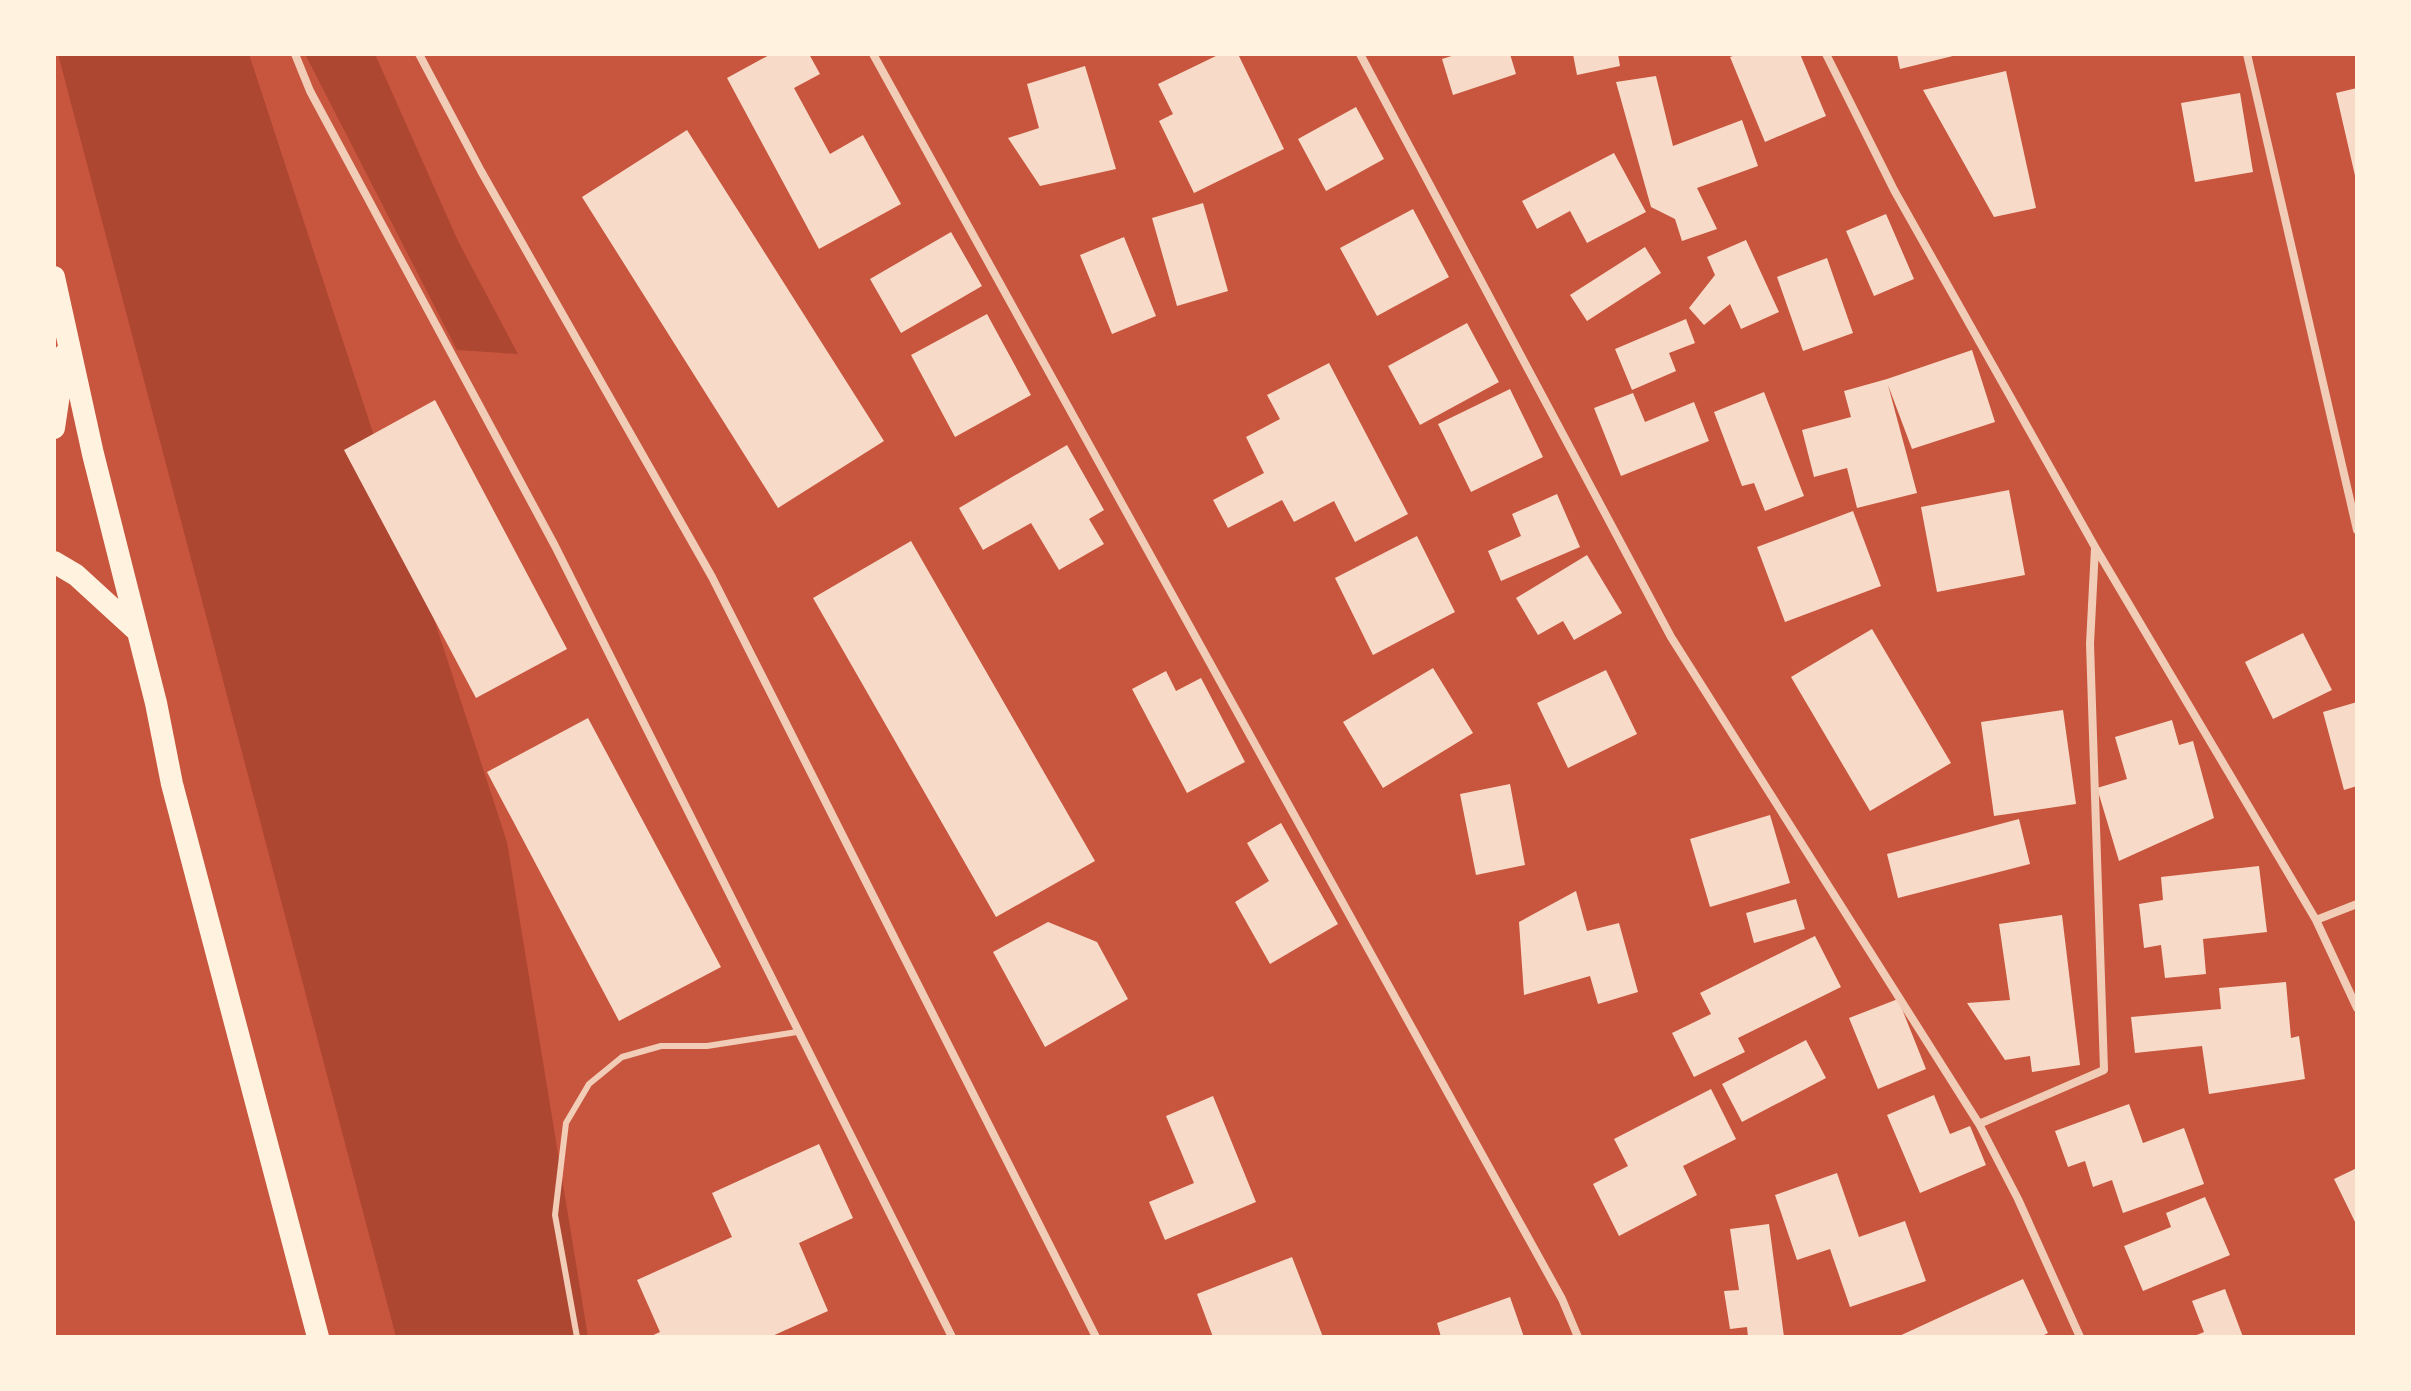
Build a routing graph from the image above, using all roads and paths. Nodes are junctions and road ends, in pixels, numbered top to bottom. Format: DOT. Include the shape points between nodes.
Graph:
graph roads {
  1 [pos="295,54"];
  2 [pos="419,54"];
  3 [pos="873,54"];
  4 [pos="1360,54"];
  5 [pos="1826,54"];
  6 [pos="2247,54"];
  7 [pos="54,277"];
  8 [pos="68,337"];
  9 [pos="54,428"];
  10 [pos="2357,530"];
  11 [pos="2095,547"];
  12 [pos="54,562"];
  13 [pos="135,629"];
  14 [pos="2357,904"];
  15 [pos="2316,920"];
  16 [pos="2357,1008"];
  17 [pos="797,1032"];
  18 [pos="1979,1124"];
  19 [pos="318,1337"];
  20 [pos="577,1337"];
  21 [pos="952,1337"];
  22 [pos="1096,1337"];
  23 [pos="1578,1337"];
  24 [pos="2080,1337"];
  1 -- 17 [label="street" via="310,91 555,546"];
  2 -- 22 [label="street" via="712,577"];
  3 -- 23 [label="street" via="1562,1299"];
  4 -- 18 [label="street" via="1671,637"];
  5 -- 11 [label="street" via="1894,190"];
  6 -- 10 [label="street"];
  7 -- 8 [label="highway"];
  8 -- 9 [label="highway"];
  8 -- 13 [label="highway"];
  11 -- 15 [label="street"];
  11 -- 18 [label="street" via="2090,644 2104,1070"];
  12 -- 13 [label="highway" via="76,575"];
  13 -- 19 [label="highway"];
  14 -- 15 [label="street"];
  15 -- 16 [label="street"];
  17 -- 20 [label="lane" via="707,1046 661,1046 622,1057 589,1084 566,1123 555,1215"];
  17 -- 21 [label="street"];
  18 -- 24 [label="street"];
}
